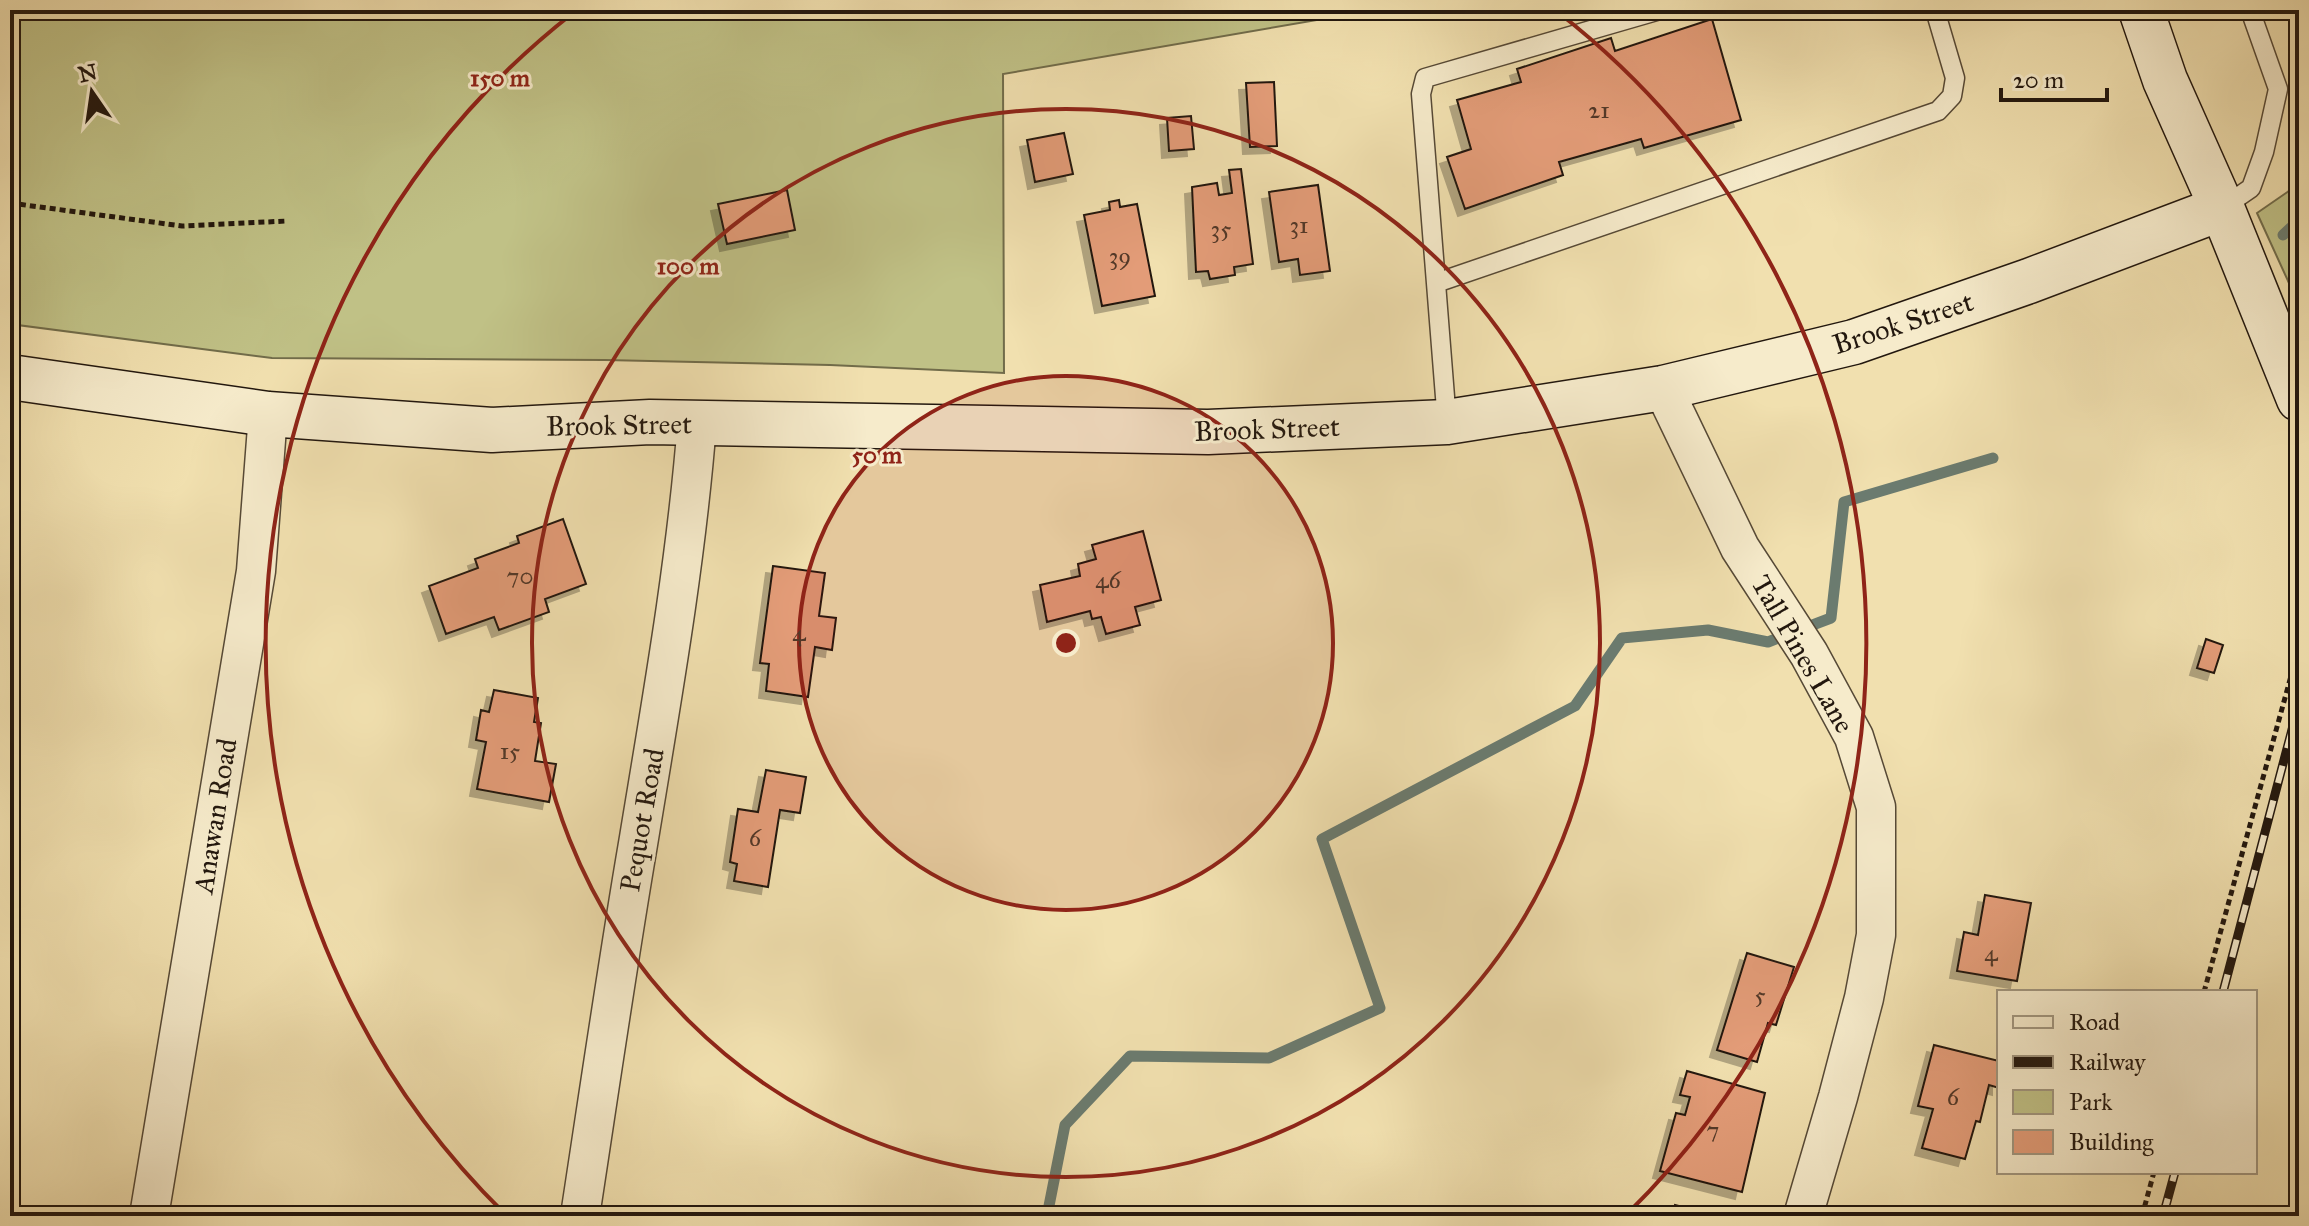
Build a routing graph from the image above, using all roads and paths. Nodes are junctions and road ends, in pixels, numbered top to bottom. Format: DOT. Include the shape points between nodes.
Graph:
graph roads {
  1 [pos="1660,10"];
  2 [pos="1935,10"];
  3 [pos="2141,10"];
  4 [pos="2250,10"];
  5 [pos="10,203"];
  6 [pos="2222,208"];
  7 [pos="287,221"];
  8 [pos="1436,283"];
  9 [pos="10,377"];
  10 [pos="1663,388"];
  11 [pos="2299,399"];
  12 [pos="274,415"];
  13 [pos="1447,422"];
  14 [pos="697,423"];
  15 [pos="2299,647"];
  16 [pos="2205,990"];
  17 [pos="2153,1174"];
  18 [pos="149,1216"];
  19 [pos="580,1216"];
  20 [pos="1803,1216"];
  21 [pos="2142,1216"];
  1 -- 8 [label="lane" via="1425,78 1421,94"];
  2 -- 8 [label="lane" via="1955,78 1952,96 1938,111"];
  3 -- 6 [label="main road" via="2165,80"];
  4 -- 6 [label="lane" via="2278,89 2251,188"];
  5 -- 7 [label="path" via="182,226"];
  6 -- 10 [label="main road, Brook Street" via="1854,342"];
  6 -- 11 [label="main road"];
  8 -- 13 [label="lane"];
  9 -- 12 [label="main road, Brook Street"];
  10 -- 13 [label="main road, Brook Street"];
  10 -- 20 [label="street, Tall Pines Lane" via="1740,548 1809,654 1854,737 1876,807 1876,935 1864,998"];
  12 -- 14 [label="main road, Brook Street" via="492,430"];
  12 -- 18 [label="street, Anawan Road" via="256,571"];
  13 -- 14 [label="main road, Brook Street" via="1208,432"];
  14 -- 19 [label="street, Pequot Road" via="665,686"];
  15 -- 16 [label="path"];
  17 -- 21 [label="path"];
}
